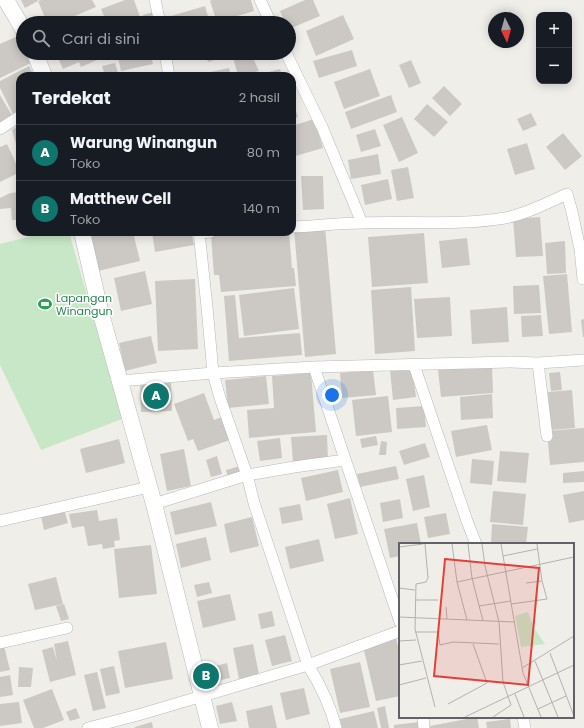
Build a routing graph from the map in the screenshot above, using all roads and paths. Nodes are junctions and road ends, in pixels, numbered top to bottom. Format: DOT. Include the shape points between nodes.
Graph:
graph roads {
  1 [pos="6,0"];
  2 [pos="155,0"];
  3 [pos="260,0"];
  4 [pos="158,16"];
  5 [pos="268,16"];
  6 [pos="16,17"];
  7 [pos="38,60"];
  8 [pos="166,60"];
  9 [pos="289,60"];
  10 [pos="42,72"];
  11 [pos="168,72"];
  12 [pos="295,72"];
  13 [pos="296,74"];
  14 [pos="16,119"];
  15 [pos="0,129"];
  16 [pos="362,223"];
  17 [pos="296,227"];
  18 [pos="83,236"];
  19 [pos="199,236"];
  20 [pos="584,279"];
  21 [pos="584,360"];
  22 [pos="538,363"];
  23 [pos="414,365"];
  24 [pos="314,367"];
  25 [pos="213,373"];
  26 [pos="120,381"];
  27 [pos="547,436"];
  28 [pos="345,460"];
  29 [pos="247,475"];
  30 [pos="149,487"];
  31 [pos="154,504"];
  32 [pos="0,521"];
  33 [pos="476,543"];
  34 [pos="399,619"];
  35 [pos="67,628"];
  36 [pos="399,631"];
  37 [pos="0,643"];
  38 [pos="308,665"];
  39 [pos="202,696"];
  40 [pos="422,718"];
  41 [pos="523,718"];
  42 [pos="88,728"];
  43 [pos="210,728"];
  44 [pos="336,728"];
  45 [pos="424,728"];
  46 [pos="525,728"];
  1 -- 6 [label="street"];
  2 -- 4 [label="street"];
  3 -- 5 [label="street"];
  7 -- 10 [label="street"];
  8 -- 11 [label="street"];
  9 -- 12 [label="street"];
  13 -- 16 [label="street" via="322,127"];
  14 -- 15 [label="street"];
  16 -- 17 [label="street"];
  16 -- 20 [label="street" via="436,223 506,218 567,194"];
  18 -- 26 [label="street"];
  19 -- 25 [label="street"];
  21 -- 22 [label="street"];
  22 -- 23 [label="street"];
  22 -- 27 [label="street"];
  23 -- 24 [label="street"];
  23 -- 33 [label="street"];
  24 -- 25 [label="street"];
  24 -- 28 [label="street"];
  25 -- 26 [label="street"];
  25 -- 29 [label="street"];
  26 -- 30 [label="street"];
  28 -- 29 [label="street"];
  28 -- 34 [label="street"];
  29 -- 31 [label="street"];
  29 -- 38 [label="street"];
  30 -- 31 [label="street"];
  30 -- 32 [label="street"];
  31 -- 39 [label="street"];
  35 -- 37 [label="street"];
  36 -- 38 [label="street"];
  38 -- 39 [label="street"];
  38 -- 44 [label="street" via="321,685"];
  39 -- 42 [label="street"];
  39 -- 43 [label="street"];
  40 -- 45 [label="street"];
  41 -- 46 [label="street"];
}
